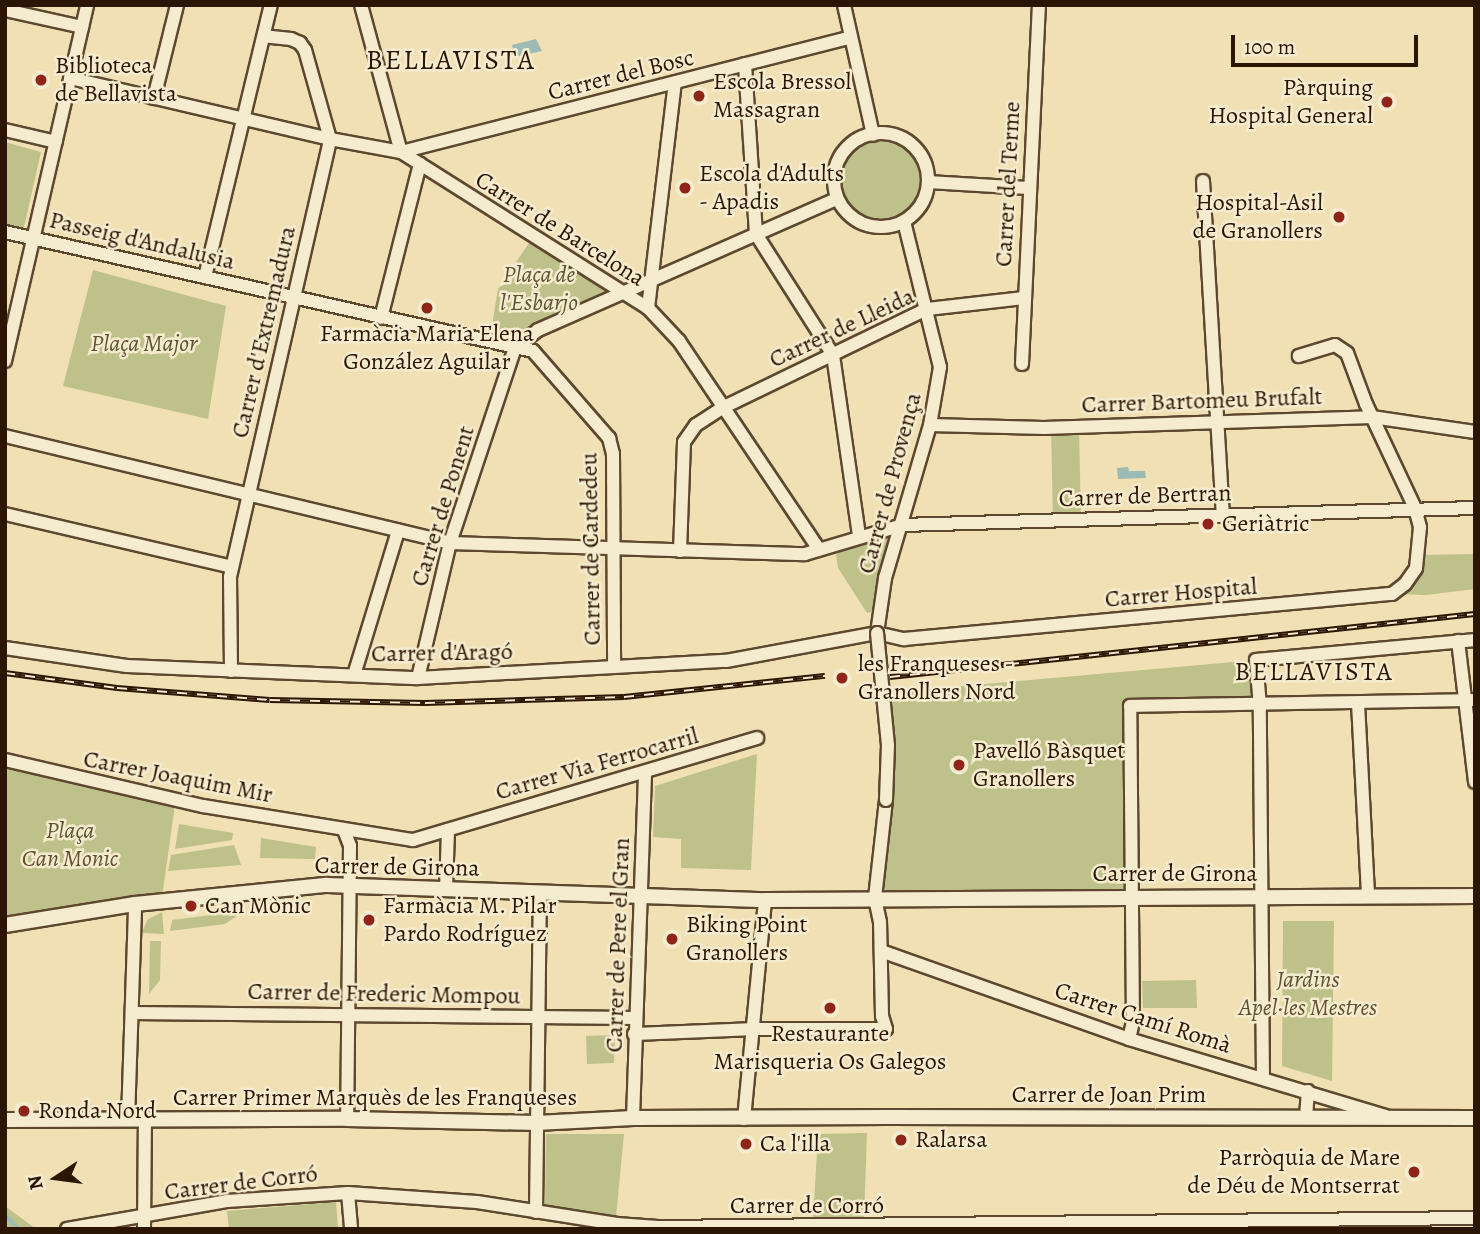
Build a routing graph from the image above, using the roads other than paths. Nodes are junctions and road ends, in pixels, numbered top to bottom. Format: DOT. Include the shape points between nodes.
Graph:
graph roads {
  1 [pos="87,5"];
  2 [pos="177,5"];
  3 [pos="271,5"];
  4 [pos="361,5"];
  5 [pos="844,5"];
  6 [pos="1039,5"];
  7 [pos="5,10"];
  8 [pos="82,27"];
  9 [pos="264,36"];
  10 [pos="851,37"];
  11 [pos="745,64"];
  12 [pos="71,78"];
  13 [pos="675,83"];
  14 [pos="154,97"];
  15 [pos="244,119"];
  16 [pos="5,130"];
  17 [pos="873,135"];
  18 [pos="330,139"];
  19 [pos="56,142"];
  20 [pos="401,152"];
  21 [pos="420,164"];
  22 [pos="928,181"];
  23 [pos="1203,181"];
  24 [pos="1028,188"];
  25 [pos="838,199"];
  26 [pos="904,221"];
  27 [pos="5,232"];
  28 [pos="756,234"];
  29 [pos="33,238"];
  30 [pos="205,277"];
  31 [pos="651,281"];
  32 [pos="623,292"];
  33 [pos="291,297"];
  34 [pos="1024,298"];
  35 [pos="648,308"];
  36 [pos="928,309"];
  37 [pos="11,312"];
  38 [pos="382,318"];
  39 [pos="515,348"];
  40 [pos="833,355"];
  41 [pos="1299,356"];
  42 [pos="5,360"];
  43 [pos="1022,364"];
  44 [pos="724,407"];
  45 [pos="1372,417"];
  46 [pos="1218,422"];
  47 [pos="930,425"];
  48 [pos="1475,432"];
  49 [pos="5,436"];
  50 [pos="248,494"];
  51 [pos="1415,508"];
  52 [pos="1475,508"];
  53 [pos="5,514"];
  54 [pos="1223,514"];
  55 [pos="902,525"];
  56 [pos="398,531"];
  57 [pos="859,536"];
  58 [pos="450,543"];
  59 [pos="614,549"];
  60 [pos="820,549"];
  61 [pos="680,551"];
  62 [pos="232,568"];
  63 [pos="877,633"];
  64 [pos="1475,639"];
  65 [pos="1458,641"];
  66 [pos="5,648"];
  67 [pos="614,667"];
  68 [pos="231,671"];
  69 [pos="354,676"];
  70 [pos="418,678"];
  71 [pos="1470,700"];
  72 [pos="1358,703"];
  73 [pos="1260,706"];
  74 [pos="757,738"];
  75 [pos="5,761"];
  76 [pos="645,774"];
  77 [pos="1475,782"];
  78 [pos="344,830"];
  79 [pos="448,830"];
  80 [pos="349,887"];
  81 [pos="446,890"];
  82 [pos="540,893"];
  83 [pos="643,895"];
  84 [pos="1368,896"];
  85 [pos="1475,896"];
  86 [pos="1132,897"];
  87 [pos="1262,897"];
  88 [pos="875,898"];
  89 [pos="765,900"];
  90 [pos="135,904"];
  91 [pos="5,925"];
  92 [pos="881,951"];
  93 [pos="132,1013"];
  94 [pos="348,1014"];
  95 [pos="538,1016"];
  96 [pos="635,1018"];
  97 [pos="755,1029"];
  98 [pos="635,1034"];
  99 [pos="1129,1039"];
  100 [pos="1263,1078"];
  101 [pos="1308,1091"];
  102 [pos="633,1118"];
  103 [pos="1306,1118"];
  104 [pos="1475,1118"];
  105 [pos="347,1119"];
  106 [pos="744,1119"];
  107 [pos="1396,1119"];
  108 [pos="5,1120"];
  109 [pos="128,1120"];
  110 [pos="145,1120"];
  111 [pos="536,1123"];
  112 [pos="348,1192"];
  113 [pos="536,1212"];
  114 [pos="1475,1218"];
  115 [pos="144,1222"];
  116 [pos="1256,1224"];
  117 [pos="1377,1224"];
  118 [pos="617,1227"];
  119 [pos="1007,1227"];
  120 [pos="753,1228"];
  121 [pos="67,1229"];
  122 [pos="351,1229"];
  1 -- 8 [label="street"];
  2 -- 14 [label="street"];
  3 -- 9 [label="street"];
  4 -- 20 [label="street"];
  5 -- 10 [label="street"];
  6 -- 24 [label="street, Carrer del Terme"];
  7 -- 8 [label="street"];
  8 -- 12 [label="street"];
  9 -- 15 [label="street"];
  9 -- 18 [label="street, Carrer d'Extremadura" via="291,39 305,50"];
  10 -- 11 [label="street, Carrer del Bosc"];
  10 -- 17 [label="street"];
  11 -- 13 [label="street, Carrer del Bosc"];
  11 -- 28 [label="street"];
  12 -- 14 [label="street"];
  12 -- 19 [label="street"];
  13 -- 20 [label="street, Carrer del Bosc"];
  13 -- 31 [label="street"];
  14 -- 15 [label="street"];
  15 -- 18 [label="street"];
  15 -- 30 [label="street"];
  16 -- 19 [label="street"];
  17 -- 22 [label="street" via="891,135 912,146 922,158"];
  17 -- 25 [label="street" via="859,138 841,156 834,182"];
  18 -- 20 [label="street"];
  18 -- 33 [label="street, Carrer d'Extremadura"];
  19 -- 29 [label="street"];
  20 -- 21 [label="street, Carrer de Barcelona"];
  21 -- 32 [label="street, Carrer de Barcelona"];
  21 -- 38 [label="street"];
  22 -- 24 [label="street"];
  22 -- 26 [label="street" via="921,204"];
  23 -- 46 [label="street"];
  24 -- 34 [label="street, Carrer del Terme"];
  25 -- 26 [label="street" via="850,216 862,223 878,228"];
  25 -- 28 [label="street"];
  26 -- 36 [label="street, Carrer de Provença"];
  27 -- 29 [label="street, Passeig d'Andalusia"];
  28 -- 31 [label="street"];
  28 -- 40 [label="street"];
  29 -- 30 [label="street, Passeig d'Andalusia"];
  29 -- 37 [label="street"];
  30 -- 33 [label="street, Passeig d'Andalusia"];
  31 -- 32 [label="street"];
  31 -- 35 [label="street"];
  32 -- 35 [label="street, Carrer de Barcelona"];
  32 -- 39 [label="street" via="538,330"];
  33 -- 38 [label="street, Passeig d'Andalusia"];
  33 -- 50 [label="street, Carrer d'Extremadura"];
  34 -- 36 [label="street, Carrer de Lleida"];
  34 -- 43 [label="street, Carrer del Terme"];
  35 -- 44 [label="street, Carrer de Barcelona" via="679,341"];
  36 -- 40 [label="street, Carrer de Lleida"];
  36 -- 47 [label="street, Carrer de Provença" via="940,367"];
  37 -- 42 [label="street"];
  38 -- 39 [label="street, Passeig d'Andalusia"];
  39 -- 58 [label="street, Carrer de Ponent"];
  39 -- 59 [label="street, Carrer de Cardedeu" via="533,351 609,438"];
  40 -- 44 [label="street, Carrer de Lleida"];
  40 -- 57 [label="street"];
  41 -- 45 [label="street, Carrer Hospital" via="1342,347"];
  44 -- 60 [label="street, Carrer de Barcelona"];
  44 -- 61 [label="street, Carrer de Lleida" via="696,425 684,442"];
  45 -- 46 [label="street, Carrer Bartomeu Brufalt"];
  45 -- 48 [label="street, Carrer Bartomeu Brufalt"];
  45 -- 51 [label="street, Carrer Hospital"];
  46 -- 47 [label="street, Carrer Bartomeu Brufalt" via="1044,428"];
  46 -- 54 [label="street"];
  47 -- 55 [label="street, Carrer de Provença"];
  49 -- 50 [label="street"];
  50 -- 56 [label="street"];
  50 -- 62 [label="street, Carrer d'Extremadura"];
  51 -- 52 [label="street, Carrer de Bertran"];
  51 -- 54 [label="street, Carrer de Bertran"];
  51 -- 63 [label="street, Carrer Hospital" via="1420,527 1416,568 1392,594 904,639"];
  53 -- 62 [label="street"];
  54 -- 55 [label="street, Carrer de Bertran"];
  55 -- 57 [label="street, Carrer de Bertran"];
  55 -- 63 [label="street, Carrer de Provença" via="885,578"];
  56 -- 58 [label="street"];
  56 -- 69 [label="street"];
  57 -- 60 [label="street, Carrer de Bertran"];
  58 -- 59 [label="street"];
  58 -- 70 [label="street, Carrer de Ponent"];
  59 -- 61 [label="street"];
  59 -- 67 [label="street, Carrer de Cardedeu"];
  60 -- 61 [label="street" via="805,554"];
  62 -- 68 [label="street, Carrer d'Extremadura"];
  63 -- 67 [label="street, Carrer d'Aragó" via="726,661"];
  63 -- 88 [label="street, bridge" via="888,745"];
  64 -- 65 [label="street"];
  65 -- 71 [label="street"];
  65 -- 73 [label="street" via="1256,660"];
  66 -- 68 [label="street, Carrer d'Aragó" via="127,666"];
  67 -- 70 [label="street, Carrer d'Aragó"];
  68 -- 69 [label="street, Carrer d'Aragó"];
  69 -- 70 [label="street, Carrer d'Aragó"];
  71 -- 72 [label="street"];
  71 -- 77 [label="street"];
  72 -- 73 [label="street"];
  72 -- 84 [label="street"];
  73 -- 86 [label="street" via="1130,706"];
  73 -- 87 [label="street"];
  74 -- 76 [label="street, Carrer Via Ferrocarril"];
  75 -- 78 [label="street, Carrer Joaquim Mir" via="202,806"];
  76 -- 79 [label="street, Carrer Via Ferrocarril" via="631,774"];
  76 -- 83 [label="street, Carrer de Pere el Gran"];
  78 -- 79 [label="street, Carrer Via Ferrocarril" via="413,840"];
  78 -- 80 [label="street" via="350,846"];
  79 -- 81 [label="street"];
  80 -- 81 [label="street, Carrer de Girona"];
  80 -- 90 [label="street, Carrer de Girona" via="327,885"];
  80 -- 94 [label="street"];
  81 -- 82 [label="street, Carrer de Girona"];
  82 -- 83 [label="street, Carrer de Girona"];
  82 -- 95 [label="street"];
  83 -- 89 [label="street, Carrer de Girona"];
  83 -- 96 [label="street, Carrer de Pere el Gran"];
  84 -- 85 [label="street, Carrer de Girona"];
  84 -- 87 [label="street, Carrer de Girona"];
  86 -- 87 [label="street, Carrer de Girona"];
  86 -- 88 [label="street, Carrer de Girona"];
  86 -- 99 [label="street" via="1133,1022"];
  87 -- 100 [label="street"];
  88 -- 89 [label="street, Carrer de Girona"];
  88 -- 92 [label="street"];
  89 -- 97 [label="street"];
  90 -- 91 [label="street, Carrer de Girona"];
  90 -- 93 [label="street"];
  92 -- 97 [label="street" via="886,1029"];
  92 -- 99 [label="street, Carrer Camí Romà"];
  93 -- 94 [label="street, Carrer de Frederic Mompou"];
  93 -- 109 [label="street"];
  94 -- 95 [label="street, Carrer de Frederic Mompou"];
  94 -- 105 [label="street"];
  95 -- 96 [label="street, Carrer de Frederic Mompou"];
  95 -- 111 [label="street"];
  96 -- 98 [label="street, Carrer de Pere el Gran"];
  97 -- 98 [label="street"];
  97 -- 106 [label="street"];
  98 -- 102 [label="street, Carrer de Pere el Gran"];
  99 -- 100 [label="street, Carrer Camí Romà"];
  100 -- 101 [label="street, Carrer Camí Romà"];
  101 -- 103 [label="street"];
  101 -- 107 [label="street, Carrer Camí Romà"];
  102 -- 106 [label="street, Carrer Primer Marquès de les Franqueses"];
  102 -- 111 [label="street, Carrer Primer Marquès de les Franqueses"];
  103 -- 106 [label="street, Carrer de Joan Prim"];
  103 -- 107 [label="street, Carrer de Joan Prim"];
  104 -- 107 [label="street, Carrer de Joan Prim"];
  105 -- 110 [label="street, Carrer Primer Marquès de les Franqueses"];
  105 -- 111 [label="street, Carrer Primer Marquès de les Franqueses"];
  108 -- 109 [label="street, Carrer Primer Marquès de les Franqueses"];
  109 -- 110 [label="street, Carrer Primer Marquès de les Franqueses"];
  110 -- 115 [label="street"];
  111 -- 113 [label="street"];
  112 -- 113 [label="street, Carrer de Corró" via="477,1202"];
  112 -- 115 [label="street, Carrer de Corró" via="227,1201"];
  112 -- 122 [label="street"];
  113 -- 118 [label="street, Carrer de Corró"];
  114 -- 117 [label="street, Carrer de Corró"];
  115 -- 121 [label="street, Carrer de Corró"];
  116 -- 117 [label="street, Carrer de Corró"];
  116 -- 119 [label="street, Carrer de Corró"];
  118 -- 120 [label="street, Carrer de Corró"];
  119 -- 120 [label="street, Carrer de Corró"];
}
